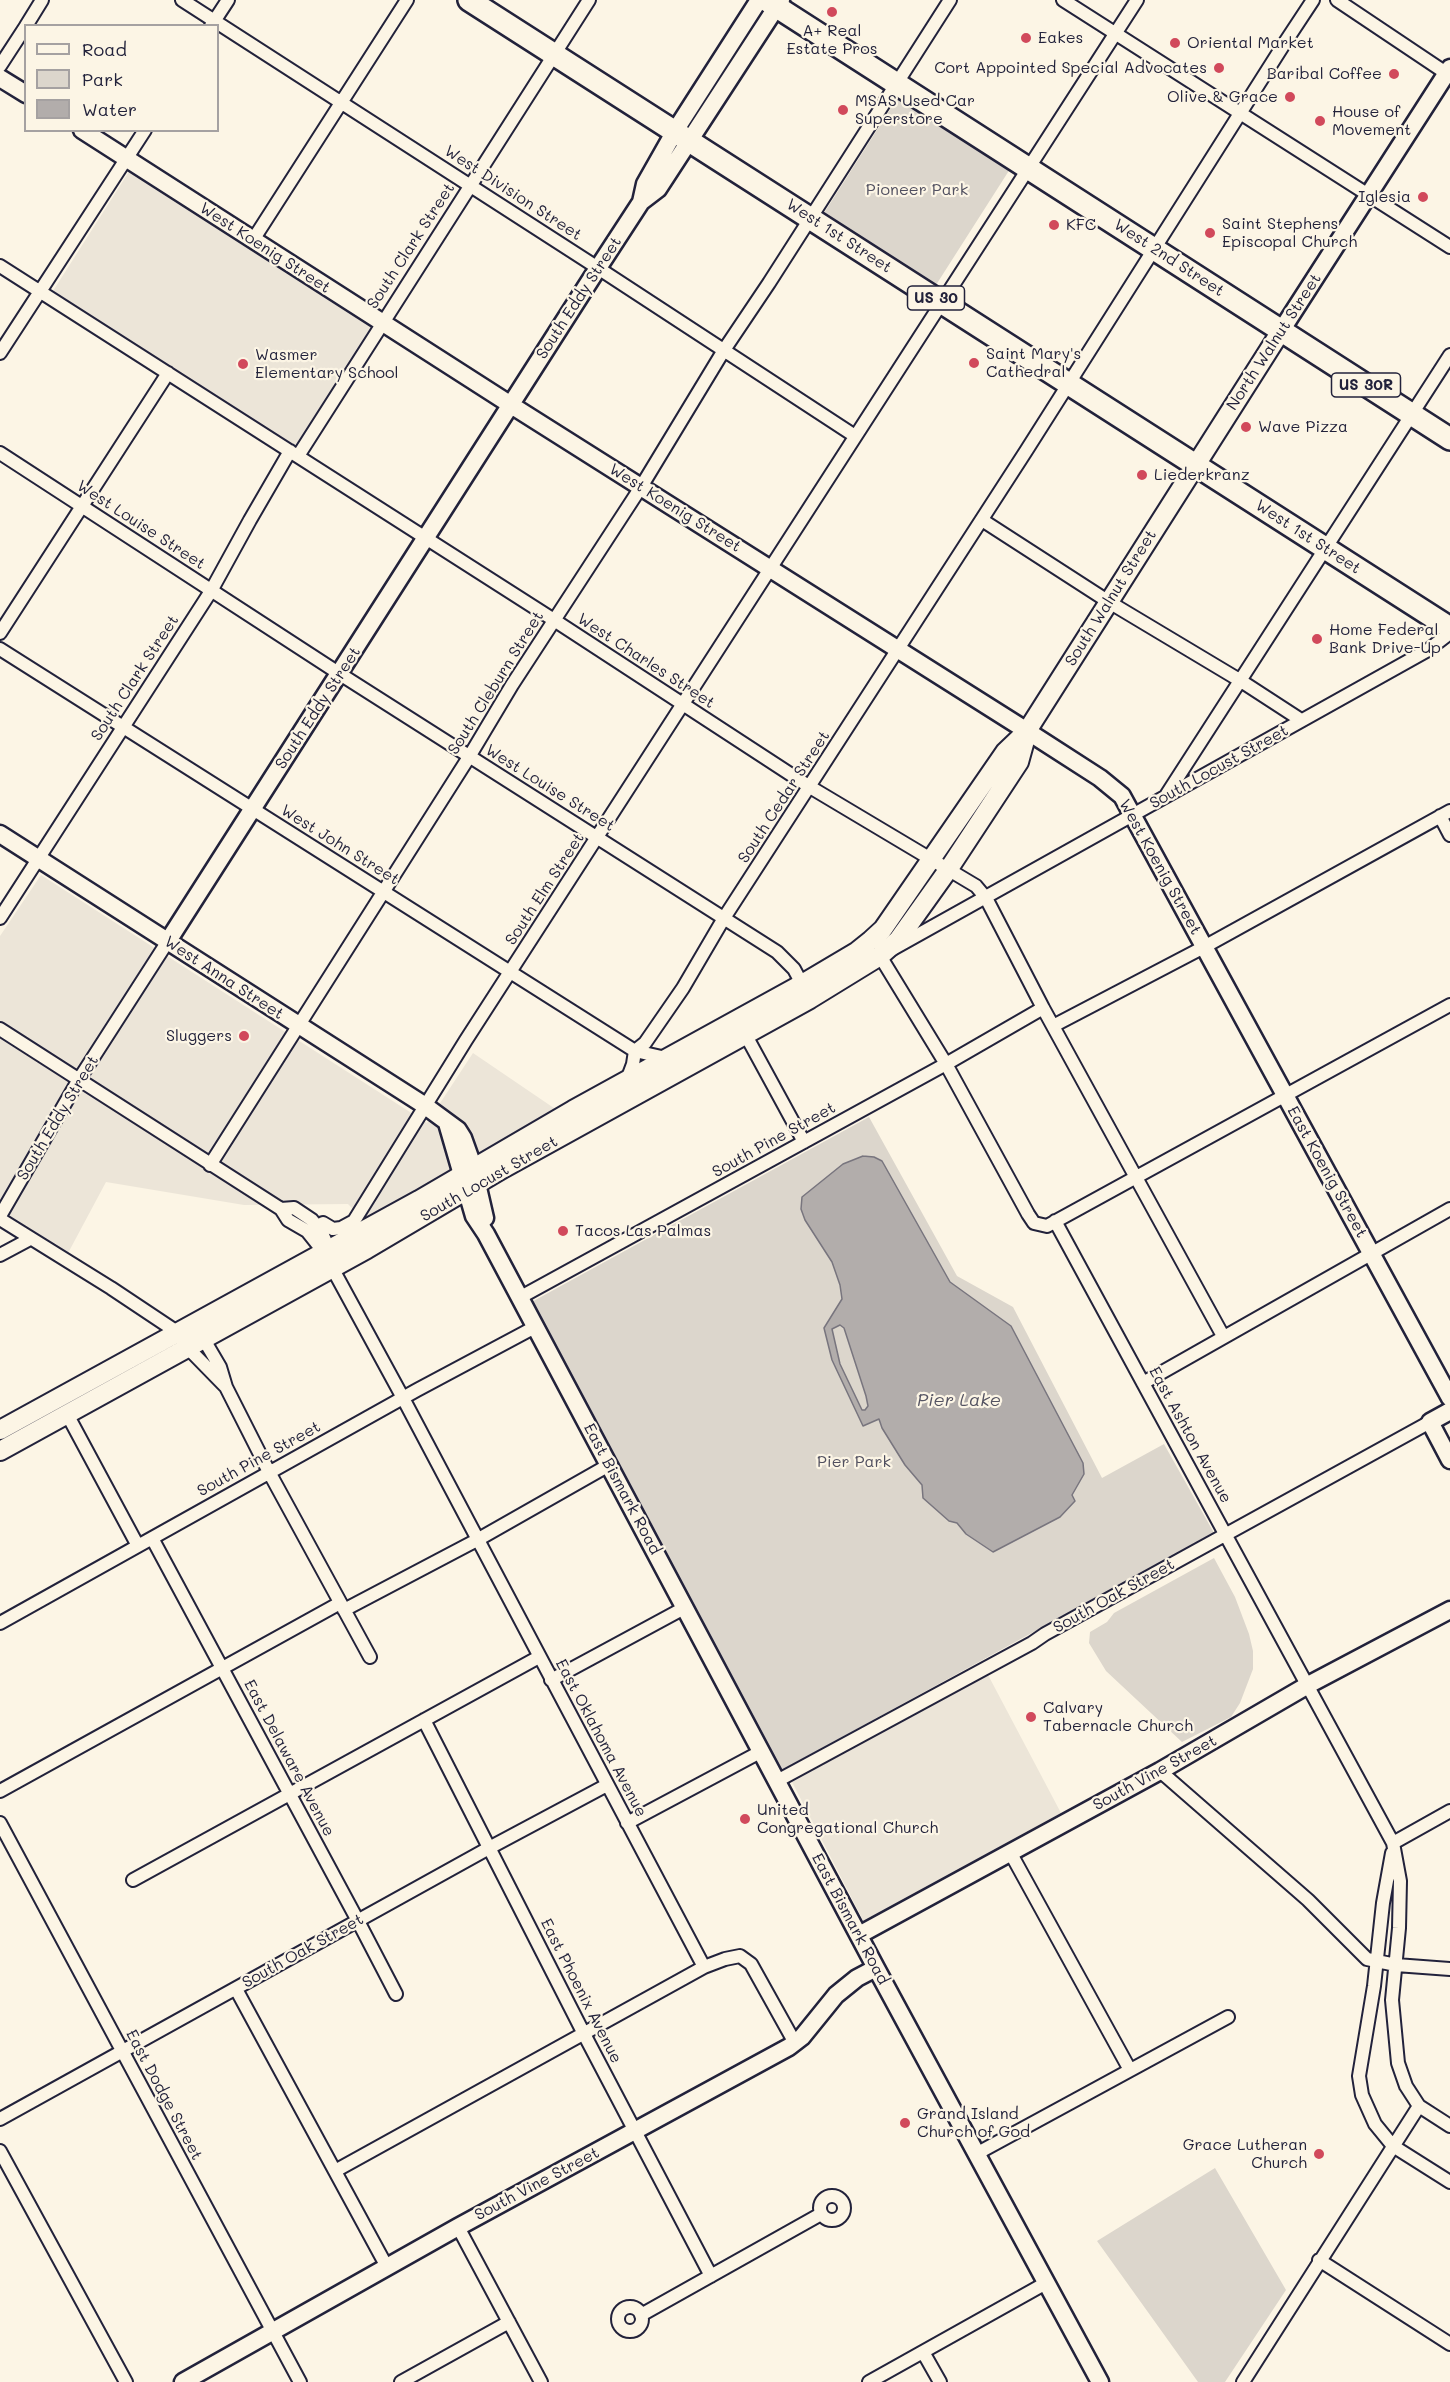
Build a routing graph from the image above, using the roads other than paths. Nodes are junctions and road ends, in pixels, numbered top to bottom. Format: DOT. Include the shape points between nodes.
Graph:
graph roads {
  1 [pos="42,0"];
  2 [pos="182,0"];
  3 [pos="228,0"];
  4 [pos="407,0"];
  5 [pos="469,0"];
  6 [pos="589,0"];
  7 [pos="950,0"];
  8 [pos="1063,0"];
  9 [pos="1137,0"];
  10 [pos="1337,0"];
  11 [pos="771,2"];
  12 [pos="1311,2"];
  13 [pos="213,23"];
  14 [pos="27,24"];
  15 [pos="219,27"];
  16 [pos="24,29"];
  17 [pos="1116,33"];
  18 [pos="553,55"];
  19 [pos="0,66"];
  20 [pos="1448,70"];
  21 [pos="0,78"];
  22 [pos="896,82"];
  23 [pos="24,93"];
  24 [pos="342,104"];
  25 [pos="1240,112"];
  26 [pos="85,132"];
  27 [pos="144,132"];
  28 [pos="683,135"];
  29 [pos="126,159"];
  30 [pos="1029,169"];
  31 [pos="470,185"];
  32 [pos="1369,194"];
  33 [pos="810,217"];
  34 [pos="253,240"];
  35 [pos="1450,247"];
  36 [pos="1154,249"];
  37 [pos="0,266"];
  38 [pos="598,268"];
  39 [pos="40,291"];
  40 [pos="943,303"];
  41 [pos="382,323"];
  42 [pos="1281,331"];
  43 [pos="724,350"];
  44 [pos="0,353"];
  45 [pos="1450,355"];
  46 [pos="168,373"];
  47 [pos="1069,385"];
  48 [pos="511,405"];
  49 [pos="1412,414"];
  50 [pos="855,436"];
  51 [pos="1450,438"];
  52 [pos="0,453"];
  53 [pos="294,454"];
  54 [pos="1196,465"];
  55 [pos="641,487"];
  56 [pos="82,506"];
  57 [pos="982,520"];
  58 [pos="427,538"];
  59 [pos="1326,548"];
  60 [pos="770,567"];
  61 [pos="211,591"];
  62 [pos="1109,602"];
  63 [pos="554,621"];
  64 [pos="1450,628"];
  65 [pos="0,633"];
  66 [pos="1450,633"];
  67 [pos="0,649"];
  68 [pos="899,649"];
  69 [pos="340,674"];
  70 [pos="1241,681"];
  71 [pos="683,704"];
  72 [pos="1301,720"];
  73 [pos="123,727"];
  74 [pos="1027,731"];
  75 [pos="469,757"];
  76 [pos="810,787"];
  77 [pos="1164,797"];
  78 [pos="253,809"];
  79 [pos="1445,813"];
  80 [pos="1133,815"];
  81 [pos="0,834"];
  82 [pos="1450,835"];
  83 [pos="597,838"];
  84 [pos="37,858"];
  85 [pos="931,860"];
  86 [pos="948,870"];
  87 [pos="383,891"];
  88 [pos="986,898"];
  89 [pos="0,918"];
  90 [pos="724,918"];
  91 [pos="168,941"];
  92 [pos="1204,947"];
  93 [pos="880,956"];
  94 [pos="511,971"];
  95 [pos="802,984"];
  96 [pos="1450,1005"];
  97 [pos="1043,1008"];
  98 [pos="297,1025"];
  99 [pos="1053,1026"];
  100 [pos="741,1027"];
  101 [pos="0,1029"];
  102 [pos="635,1051"];
  103 [pos="666,1058"];
  104 [pos="946,1064"];
  105 [pos="627,1080"];
  106 [pos="78,1081"];
  107 [pos="1285,1096"];
  108 [pos="424,1105"];
  109 [pos="804,1142"];
  110 [pos="210,1165"];
  111 [pos="468,1170"];
  112 [pos="1136,1178"];
  113 [pos="471,1189"];
  114 [pos="281,1209"];
  115 [pos="1450,1209"];
  116 [pos="0,1217"];
  117 [pos="1054,1221"];
  118 [pos="317,1226"];
  119 [pos="486,1234"];
  120 [pos="30,1239"];
  121 [pos="1371,1253"];
  122 [pos="0,1255"];
  123 [pos="328,1259"];
  124 [pos="519,1298"];
  125 [pos="535,1327"];
  126 [pos="1223,1336"];
  127 [pos="203,1338"];
  128 [pos="181,1340"];
  129 [pos="1143,1383"];
  130 [pos="226,1387"];
  131 [pos="403,1398"];
  132 [pos="1450,1398"];
  133 [pos="1450,1411"];
  134 [pos="67,1414"];
  135 [pos="1430,1422"];
  136 [pos="0,1430"];
  137 [pos="0,1451"];
  138 [pos="1450,1460"];
  139 [pos="609,1465"];
  140 [pos="269,1473"];
  141 [pos="1226,1534"];
  142 [pos="152,1538"];
  143 [pos="477,1540"];
  144 [pos="138,1546"];
  145 [pos="342,1606"];
  146 [pos="686,1607"];
  147 [pos="1450,1610"];
  148 [pos="2,1618"];
  149 [pos="539,1657"];
  150 [pos="370,1658"];
  151 [pos="222,1668"];
  152 [pos="551,1680"];
  153 [pos="1308,1685"];
  154 [pos="424,1720"];
  155 [pos="762,1751"];
  156 [pos="1160,1771"];
  157 [pos="777,1781"];
  158 [pos="607,1785"];
  159 [pos="0,1791"];
  160 [pos="290,1794"];
  161 [pos="1450,1811"];
  162 [pos="0,1823"];
  163 [pos="627,1823"];
  164 [pos="1394,1843"];
  165 [pos="489,1848"];
  166 [pos="1010,1852"];
  167 [pos="134,1880"];
  168 [pos="358,1921"];
  169 [pos="859,1935"];
  170 [pos="1377,1961"];
  171 [pos="1396,1965"];
  172 [pos="704,1967"];
  173 [pos="876,1968"];
  174 [pos="1450,1969"];
  175 [pos="236,1989"];
  176 [pos="396,1995"];
  177 [pos="1228,2017"];
  178 [pos="584,2034"];
  179 [pos="795,2043"];
  180 [pos="122,2051"];
  181 [pos="1130,2070"];
  182 [pos="1419,2106"];
  183 [pos="0,2119"];
  184 [pos="1450,2126"];
  185 [pos="635,2132"];
  186 [pos="1393,2146"];
  187 [pos="0,2151"];
  188 [pos="976,2154"];
  189 [pos="335,2171"];
  190 [pos="1450,2182"];
  191 [pos="821,2214"];
  192 [pos="458,2227"];
  193 [pos="1319,2260"];
  194 [pos="387,2267"];
  195 [pos="711,2276"];
  196 [pos="1046,2283"];
  197 [pos="642,2315"];
  198 [pos="509,2322"];
  199 [pos="273,2332"];
  200 [pos="1450,2344"];
  201 [pos="923,2352"];
  202 [pos="126,2382"];
  203 [pos="183,2382"];
  204 [pos="300,2382"];
  205 [pos="401,2382"];
  206 [pos="541,2382"];
  207 [pos="869,2382"];
  208 [pos="940,2382"];
  209 [pos="1100,2382"];
  210 [pos="1243,2382"];
  1 -- 14 [label="street"];
  2 -- 13 [label="street, West Division Street"];
  3 -- 13 [label="street"];
  4 -- 24 [label="street"];
  5 -- 18 [label="highway, West 1st Street / US 30"];
  6 -- 18 [label="street, South Clark Street"];
  7 -- 22 [label="street, South Cleburn Street"];
  8 -- 17 [label="street"];
  9 -- 17 [label="street"];
  10 -- 20 [label="street"];
  11 -- 22 [label="highway, West 2nd Street / US 30R"];
  11 -- 28 [label="street, South Eddy Street"];
  12 -- 25 [label="street"];
  15 -- 24 [label="street, West Division Street"];
  16 -- 19 [label="street"];
  17 -- 25 [label="street"];
  17 -- 30 [label="street"];
  18 -- 28 [label="highway, West 1st Street / US 30"];
  18 -- 31 [label="street, South Clark Street"];
  20 -- 32 [label="street, North Walnut Street"];
  21 -- 23 [label="street"];
  22 -- 30 [label="highway, West 2nd Street / US 30R"];
  22 -- 33 [label="street, South Cleburn Street"];
  24 -- 31 [label="street, West Division Street"];
  24 -- 34 [label="street"];
  25 -- 32 [label="street"];
  25 -- 36 [label="street"];
  26 -- 29 [label="street, West Koenig Street"];
  27 -- 29 [label="street"];
  28 -- 33 [label="highway, West 1st Street / US 30"];
  28 -- 38 [label="street, South Eddy Street" via="645,184 641,202"];
  29 -- 34 [label="street, West Koenig Street"];
  29 -- 39 [label="street"];
  30 -- 36 [label="highway, West 2nd Street / US 30R"];
  30 -- 40 [label="street"];
  31 -- 38 [label="street, West Division Street"];
  31 -- 41 [label="street, South Clark Street"];
  32 -- 35 [label="street"];
  32 -- 42 [label="street, North Walnut Street"];
  33 -- 40 [label="highway, West 1st Street / US 30"];
  33 -- 43 [label="street, South Cleburn Street"];
  34 -- 41 [label="street, West Koenig Street"];
  36 -- 42 [label="highway, West 2nd Street / US 30R"];
  36 -- 47 [label="street"];
  37 -- 39 [label="street, West Charles Street"];
  38 -- 43 [label="street, West Division Street"];
  38 -- 48 [label="street, South Eddy Street"];
  39 -- 44 [label="street"];
  39 -- 46 [label="street, West Charles Street"];
  40 -- 47 [label="highway, West 1st Street / US 30"];
  40 -- 50 [label="street"];
  41 -- 48 [label="street, West Koenig Street"];
  41 -- 53 [label="street, South Clark Street"];
  42 -- 49 [label="highway, West 2nd Street / US 30R"];
  42 -- 54 [label="main road, North Walnut Street"];
  43 -- 50 [label="street, West Division Street"];
  43 -- 55 [label="street, South Cleburn Street"];
  45 -- 49 [label="street"];
  46 -- 53 [label="street, West Charles Street"];
  46 -- 56 [label="street"];
  47 -- 54 [label="highway, West 1st Street / US 30"];
  47 -- 57 [label="street"];
  48 -- 55 [label="street, West Koenig Street"];
  48 -- 58 [label="street, South Eddy Street"];
  49 -- 51 [label="highway, West 2nd Street / US 30R"];
  49 -- 59 [label="street"];
  50 -- 60 [label="street, South Elm Street"];
  52 -- 56 [label="street, West Louise Street"];
  53 -- 58 [label="street, West Charles Street"];
  53 -- 61 [label="street, South Clark Street" via="249,520"];
  54 -- 59 [label="highway, West 1st Street / US 30"];
  54 -- 62 [label="main road, South Walnut Street"];
  55 -- 60 [label="street, West Koenig Street"];
  55 -- 63 [label="street, South Cleburn Street"];
  56 -- 61 [label="street, West Louise Street"];
  56 -- 65 [label="street"];
  57 -- 62 [label="street"];
  57 -- 68 [label="street, South Cedar Street"];
  58 -- 63 [label="street, West Charles Street"];
  58 -- 69 [label="street, South Eddy Street"];
  59 -- 64 [label="highway, West 1st Street / US 30"];
  59 -- 70 [label="street"];
  60 -- 68 [label="street, West Koenig Street"];
  60 -- 71 [label="street, South Elm Street"];
  61 -- 69 [label="street, West Louise Street"];
  61 -- 73 [label="street, South Clark Street"];
  62 -- 70 [label="street"];
  62 -- 74 [label="main road, South Walnut Street"];
  63 -- 71 [label="street, West Charles Street"];
  63 -- 75 [label="street, South Cleburn Street"];
  66 -- 72 [label="street, South Locust Street" via="1428,650"];
  67 -- 73 [label="street, West John Street"];
  68 -- 74 [label="street, West Koenig Street"];
  68 -- 76 [label="street, South Cedar Street"];
  69 -- 75 [label="street, West Louise Street"];
  69 -- 78 [label="street, South Eddy Street"];
  70 -- 72 [label="street"];
  70 -- 77 [label="street"];
  71 -- 76 [label="street, West Charles Street"];
  71 -- 83 [label="street, South Elm Street"];
  72 -- 77 [label="street, South Locust Street"];
  73 -- 78 [label="street, West John Street"];
  73 -- 84 [label="street, South Clark Street"];
  74 -- 80 [label="street, West Koenig Street" via="1100,778 1122,796"];
  74 -- 85 [label="main road, South Walnut Street" via="1005,752"];
  74 -- 86 [label="main road, South Walnut Street" via="1019,762"];
  75 -- 83 [label="street, West Louise Street"];
  75 -- 87 [label="street, South Cleburn Street"];
  76 -- 85 [label="street, West Charles Street"];
  76 -- 90 [label="street, South Cedar Street"];
  77 -- 80 [label="street, South Locust Street"];
  78 -- 87 [label="street, West John Street"];
  78 -- 91 [label="street, South Eddy Street"];
  79 -- 82 [label="street"];
  79 -- 92 [label="street"];
  80 -- 88 [label="street, South Locust Street"];
  80 -- 92 [label="street, West Koenig Street"];
  81 -- 84 [label="street, West Anna Street"];
  83 -- 90 [label="street, West Louise Street"];
  83 -- 94 [label="street, South Elm Street"];
  84 -- 89 [label="street, South Clark Street"];
  84 -- 91 [label="street, West Anna Street"];
  85 -- 86 [label="street, West Charles Street"];
  85 -- 95 [label="main road, South Locust Street" via="883,929 856,952"];
  86 -- 88 [label="street, West Charles Street" via="976,886"];
  86 -- 93 [label="main road, South Locust Street" via="898,940"];
  87 -- 94 [label="street, West John Street"];
  87 -- 98 [label="street, South Cleburn Street"];
  88 -- 93 [label="street, South Locust Street"];
  88 -- 97 [label="street"];
  90 -- 95 [label="street, West Louise Street" via="777,952"];
  90 -- 102 [label="street, South Cedar Street" via="671,1005"];
  91 -- 98 [label="street, West Anna Street"];
  91 -- 106 [label="street, South Eddy Street"];
  92 -- 99 [label="street"];
  92 -- 107 [label="street, East Koenig Street"];
  93 -- 100 [label="main road, South Locust Street"];
  93 -- 104 [label="street"];
  94 -- 102 [label="street, West John Street"];
  94 -- 108 [label="street, South Elm Street"];
  95 -- 100 [label="main road, South Locust Street"];
  96 -- 107 [label="street"];
  97 -- 99 [label="street"];
  97 -- 104 [label="street, South Pine Street"];
  98 -- 108 [label="street, West Anna Street"];
  98 -- 110 [label="street, South Cleburn Street"];
  99 -- 112 [label="street"];
  100 -- 103 [label="main road, South Locust Street"];
  100 -- 109 [label="street"];
  100 -- 113 [label="main road, South Locust Street"];
  101 -- 106 [label="street"];
  102 -- 103 [label="street, West John Street"];
  102 -- 105 [label="street, South Cedar Street"];
  103 -- 105 [label="main road, South Locust Street"];
  104 -- 109 [label="street, South Pine Street"];
  104 -- 117 [label="street" via="1034,1223 1047,1226"];
  105 -- 111 [label="main road, South Locust Street"];
  106 -- 110 [label="street"];
  106 -- 116 [label="street, South Eddy Street"];
  107 -- 112 [label="street"];
  107 -- 121 [label="street, East Koenig Street"];
  108 -- 111 [label="street, West Anna Street" via="458,1130"];
  108 -- 118 [label="street, South Elm Street" via="354,1221 341,1228 333,1229 323,1223"];
  109 -- 124 [label="street, South Pine Street"];
  110 -- 114 [label="street"];
  111 -- 113 [label="street, West Anna Street"];
  111 -- 123 [label="main road, South Locust Street"];
  112 -- 117 [label="street"];
  112 -- 126 [label="street"];
  113 -- 119 [label="street, West Anna Street" via="474,1216"];
  113 -- 123 [label="main road, South Locust Street"];
  114 -- 118 [label="street" via="294,1208"];
  114 -- 123 [label="street" via="288,1220 307,1231"];
  115 -- 121 [label="street"];
  116 -- 120 [label="street"];
  117 -- 129 [label="street, East Ashton Avenue"];
  118 -- 123 [label="street" via="325,1240"];
  119 -- 124 [label="street, East Bismark Road"];
  120 -- 122 [label="street"];
  120 -- 128 [label="street" via="111,1288"];
  121 -- 126 [label="street"];
  121 -- 132 [label="street, East Koenig Street"];
  123 -- 127 [label="main road, South Locust Street"];
  123 -- 128 [label="main road, South Locust Street"];
  123 -- 131 [label="street, East Oklahoma Avenue"];
  124 -- 125 [label="street, East Bismark Road"];
  125 -- 131 [label="street, South Pine Street"];
  125 -- 139 [label="street, East Bismark Road"];
  126 -- 129 [label="street"];
  127 -- 128 [label="main road, South Locust Street"];
  127 -- 130 [label="street" via="220,1367"];
  128 -- 130 [label="street"];
  128 -- 134 [label="main road, South Locust Street"];
  128 -- 136 [label="main road, South Locust Street"];
  129 -- 141 [label="street, East Ashton Avenue"];
  130 -- 140 [label="street"];
  131 -- 140 [label="street, South Pine Street"];
  131 -- 143 [label="street, East Oklahoma Avenue"];
  133 -- 135 [label="street, South Oak Street"];
  134 -- 137 [label="main road, South Locust Street"];
  134 -- 144 [label="street"];
  135 -- 138 [label="street"];
  135 -- 141 [label="street, South Oak Street"];
  139 -- 143 [label="street"];
  139 -- 146 [label="street, East Bismark Road"];
  140 -- 142 [label="street, South Pine Street"];
  140 -- 145 [label="street"];
  141 -- 153 [label="street, East Ashton Avenue"];
  141 -- 157 [label="street, South Oak Street"];
  142 -- 144 [label="street, South Pine Street"];
  142 -- 151 [label="street, East Delaware Avenue"];
  143 -- 145 [label="street"];
  143 -- 149 [label="street, East Oklahoma Avenue"];
  144 -- 148 [label="street, South Pine Street"];
  145 -- 150 [label="street"];
  145 -- 151 [label="street"];
  146 -- 152 [label="street"];
  146 -- 155 [label="street, East Bismark Road"];
  147 -- 153 [label="street, South Vine Street"];
  149 -- 152 [label="street, East Oklahoma Avenue"];
  149 -- 154 [label="street"];
  151 -- 159 [label="street"];
  151 -- 160 [label="street, East Delaware Avenue"];
  152 -- 158 [label="street, East Oklahoma Avenue"];
  153 -- 156 [label="street, South Vine Street"];
  153 -- 164 [label="street, East Ashton Avenue"];
  154 -- 160 [label="street"];
  154 -- 165 [label="street, East Phoenix Avenue"];
  155 -- 157 [label="street, East Bismark Road"];
  155 -- 163 [label="street"];
  156 -- 166 [label="street, South Vine Street"];
  156 -- 170 [label="street" via="1308,1900 1367,1959"];
  157 -- 169 [label="street, East Bismark Road"];
  158 -- 163 [label="street, East Oklahoma Avenue"];
  158 -- 165 [label="street, South Oak Street"];
  160 -- 167 [label="street"];
  160 -- 168 [label="street, East Delaware Avenue"];
  161 -- 164 [label="street"];
  162 -- 180 [label="street, East Dodge Street"];
  163 -- 172 [label="street, East Oklahoma Avenue"];
  164 -- 170 [label="street"];
  164 -- 171 [label="street, East Ashton Avenue" via="1400,1881"];
  165 -- 168 [label="street, South Oak Street"];
  165 -- 178 [label="street, East Phoenix Avenue"];
  166 -- 169 [label="street, South Vine Street"];
  166 -- 181 [label="street"];
  168 -- 175 [label="street, South Oak Street"];
  168 -- 176 [label="street, East Delaware Avenue"];
  169 -- 173 [label="street, East Bismark Road"];
  170 -- 171 [label="street"];
  170 -- 186 [label="street" via="1359,2076 1362,2095 1375,2124"];
  171 -- 174 [label="street"];
  171 -- 182 [label="street, East Ashton Avenue" via="1392,2000 1398,2063"];
  172 -- 178 [label="street"];
  172 -- 179 [label="street" via="740,1956 751,1964"];
  173 -- 179 [label="street, South Vine Street" via="836,1995"];
  173 -- 188 [label="street, East Bismark Road"];
  175 -- 180 [label="street, South Oak Street"];
  175 -- 189 [label="street"];
  177 -- 181 [label="street"];
  178 -- 185 [label="street, East Phoenix Avenue"];
  178 -- 189 [label="street"];
  179 -- 185 [label="street, South Vine Street"];
  180 -- 183 [label="street, South Oak Street"];
  180 -- 199 [label="street, East Dodge Street"];
  181 -- 188 [label="street"];
  182 -- 184 [label="street"];
  182 -- 186 [label="street"];
  185 -- 192 [label="street, South Vine Street"];
  185 -- 195 [label="street, East Phoenix Avenue"];
  186 -- 190 [label="street"];
  186 -- 193 [label="street"];
  187 -- 202 [label="street"];
  188 -- 196 [label="street, East Bismark Road"];
  189 -- 194 [label="street"];
  191 -- 195 [label="street"];
  192 -- 194 [label="street, South Vine Street"];
  192 -- 198 [label="street"];
  193 -- 200 [label="street"];
  193 -- 210 [label="street"];
  194 -- 199 [label="street, South Vine Street"];
  195 -- 197 [label="street"];
  196 -- 201 [label="street"];
  196 -- 209 [label="street, East Bismark Road"];
  198 -- 205 [label="street"];
  198 -- 206 [label="street"];
  199 -- 203 [label="street, South Vine Street"];
  199 -- 204 [label="street, East Dodge Street"];
  201 -- 207 [label="street"];
  201 -- 208 [label="street"];
}
